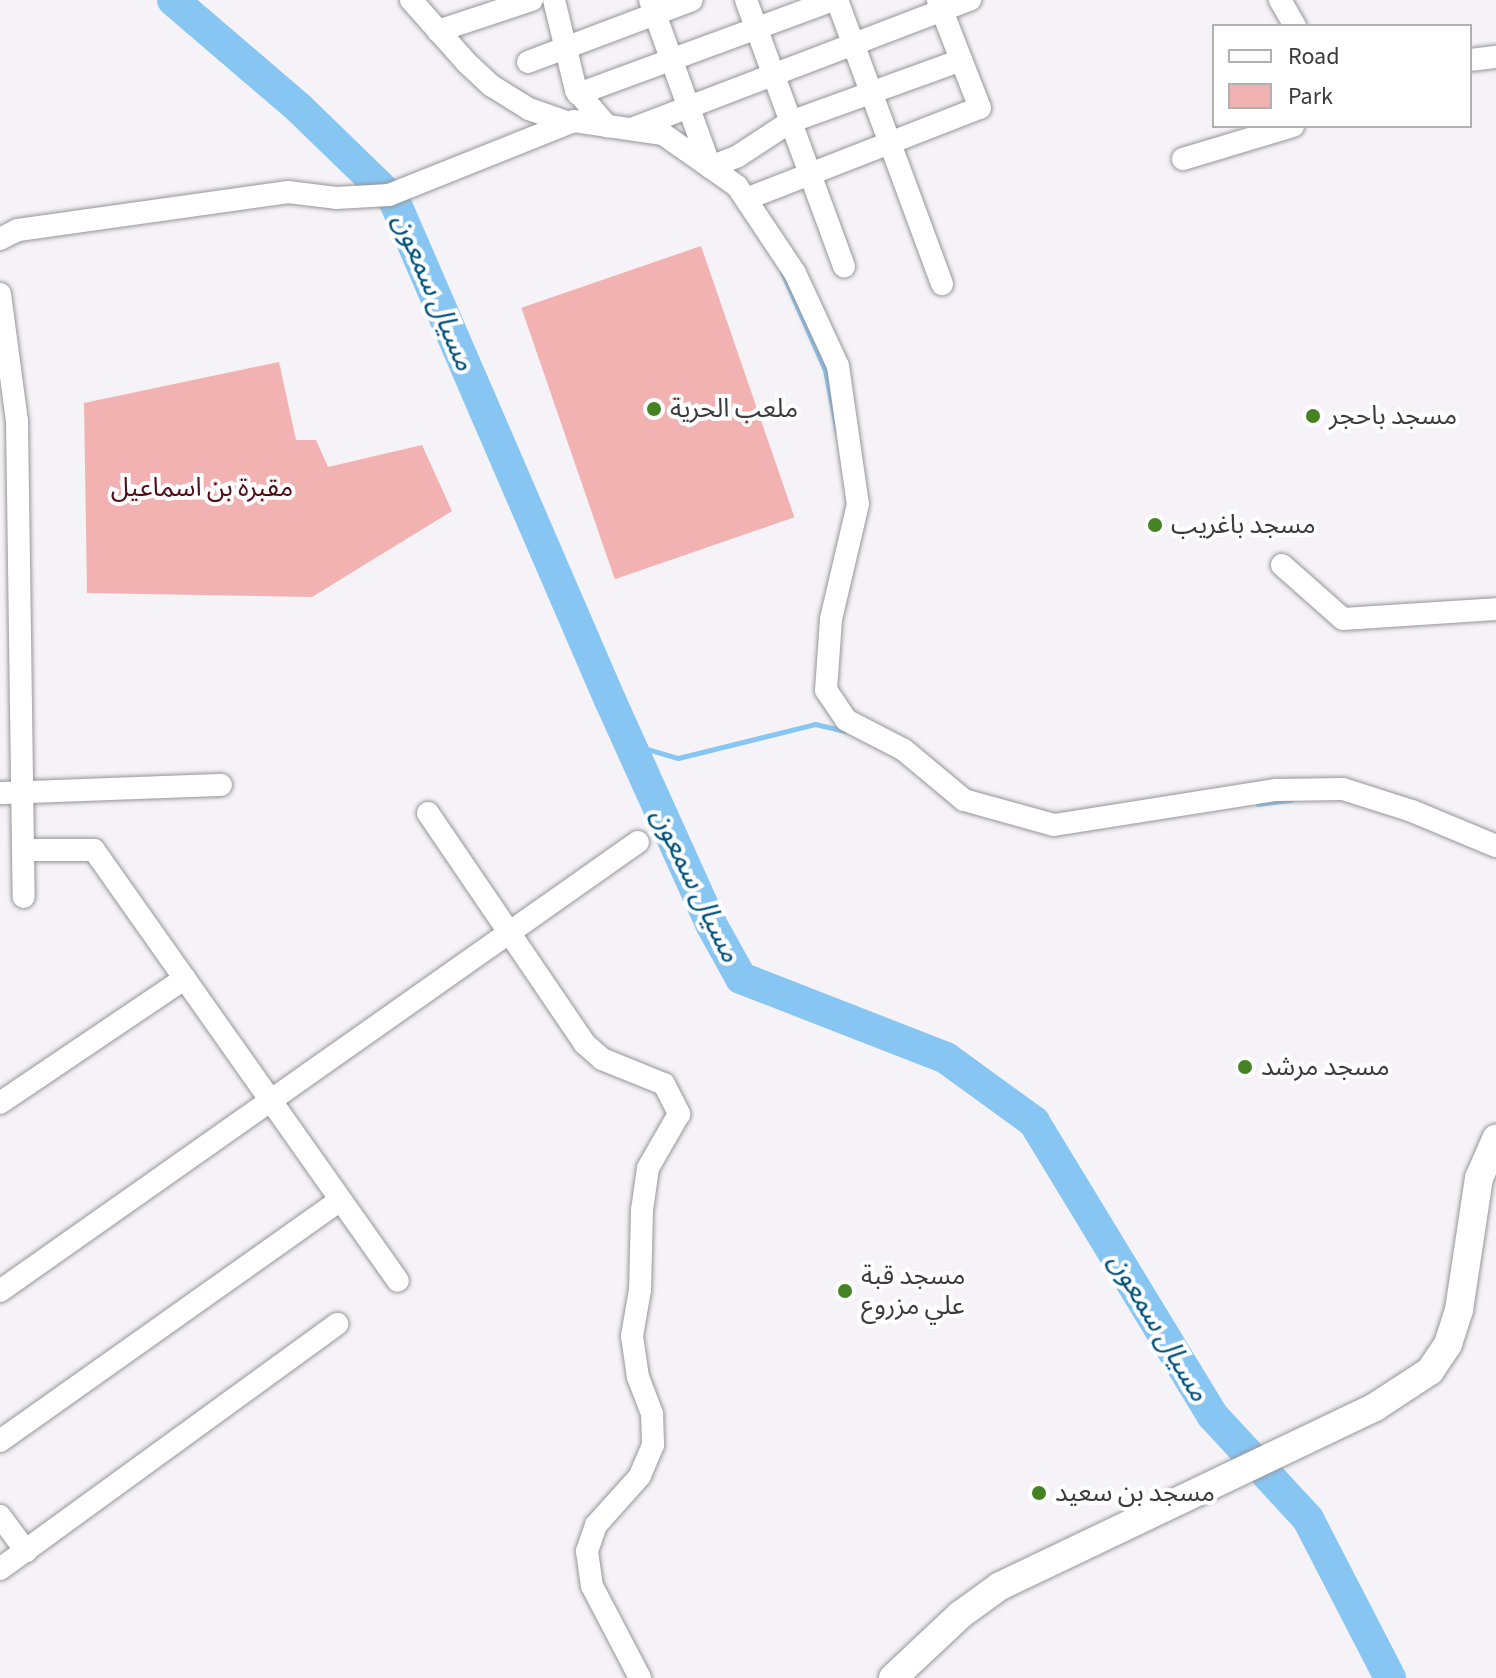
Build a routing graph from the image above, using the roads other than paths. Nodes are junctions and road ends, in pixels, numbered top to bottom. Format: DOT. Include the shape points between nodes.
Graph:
graph roads {
  1 [pos="411,0"];
  2 [pos="532,0"];
  3 [pos="554,0"];
  4 [pos="692,0"];
  5 [pos="746,0"];
  6 [pos="836,0"];
  7 [pos="970,0"];
  8 [pos="1280,0"];
  9 [pos="940,5"];
  10 [pos="652,7"];
  11 [pos="1294,24"];
  12 [pos="757,30"];
  13 [pos="438,31"];
  14 [pos="854,44"];
  15 [pos="565,49"];
  16 [pos="1496,57"];
  17 [pos="961,60"];
  18 [pos="1472,60"];
  19 [pos="528,62"];
  20 [pos="672,62"];
  21 [pos="773,75"];
  22 [pos="871,92"];
  23 [pos="578,94"];
  24 [pos="688,107"];
  25 [pos="790,122"];
  26 [pos="569,123"];
  27 [pos="607,126"];
  28 [pos="1286,128"];
  29 [pos="630,129"];
  30 [pos="890,143"];
  31 [pos="1183,159"];
  32 [pos="710,167"];
  33 [pos="810,174"];
  34 [pos="746,199"];
  35 [pos="0,239"];
  36 [pos="844,267"];
  37 [pos="942,284"];
  38 [pos="0,295"];
  39 [pos="1282,565"];
  40 [pos="1496,609"];
  41 [pos="221,785"];
  42 [pos="0,793"];
  43 [pos="24,793"];
  44 [pos="428,813"];
  45 [pos="638,842"];
  46 [pos="1496,846"];
  47 [pos="24,850"];
  48 [pos="24,897"];
  49 [pos="510,934"];
  50 [pos="185,978"];
  51 [pos="271,1102"];
  52 [pos="0,1103"];
  53 [pos="1496,1139"];
  54 [pos="340,1200"];
  55 [pos="398,1281"];
  56 [pos="0,1291"];
  57 [pos="337,1324"];
  58 [pos="0,1441"];
  59 [pos="0,1516"];
  60 [pos="26,1551"];
  61 [pos="0,1569"];
  62 [pos="640,1678"];
  63 [pos="893,1678"];
  1 -- 13 [label="street"];
  2 -- 13 [label="street"];
  3 -- 15 [label="street"];
  4 -- 10 [label="street"];
  5 -- 12 [label="street"];
  6 -- 12 [label="street"];
  6 -- 14 [label="street"];
  7 -- 9 [label="street"];
  8 -- 11 [label="street"];
  9 -- 14 [label="street"];
  9 -- 17 [label="street"];
  10 -- 15 [label="street"];
  10 -- 20 [label="street"];
  12 -- 20 [label="street"];
  12 -- 21 [label="street"];
  13 -- 26 [label="street" via="492,86 529,109"];
  14 -- 21 [label="street"];
  14 -- 22 [label="street"];
  15 -- 19 [label="street"];
  15 -- 23 [label="street"];
  16 -- 18 [label="street"];
  17 -- 22 [label="street"];
  17 -- 30 [label="street" via="980,108"];
  20 -- 23 [label="street"];
  20 -- 24 [label="street"];
  21 -- 24 [label="street"];
  21 -- 25 [label="street"];
  22 -- 25 [label="street"];
  22 -- 30 [label="street"];
  23 -- 27 [label="street"];
  24 -- 29 [label="street"];
  24 -- 32 [label="street"];
  25 -- 32 [label="street" via="738,156"];
  25 -- 33 [label="street"];
  26 -- 27 [label="street"];
  26 -- 35 [label="street" via="389,195 336,198 288,192 18,230"];
  27 -- 29 [label="street"];
  28 -- 31 [label="street"];
  29 -- 32 [label="street" via="663,134"];
  30 -- 33 [label="street"];
  30 -- 37 [label="street"];
  32 -- 34 [label="street"];
  33 -- 34 [label="street"];
  33 -- 36 [label="street"];
  34 -- 46 [label="street" via="795,273 838,366 858,504 831,619 826,690 846,720 904,750 964,800 1054,825 1276,790 1343,789"];
  38 -- 43 [label="street" via="17,421"];
  39 -- 40 [label="street" via="1343,619"];
  41 -- 43 [label="street"];
  42 -- 43 [label="street"];
  43 -- 47 [label="street"];
  44 -- 49 [label="street"];
  45 -- 49 [label="street"];
  47 -- 48 [label="street"];
  47 -- 50 [label="street" via="94,850"];
  49 -- 51 [label="street"];
  49 -- 62 [label="street" via="585,1044 602,1059 664,1084 679,1114 648,1168 632,1336 638,1377 652,1414 653,1445 640,1476 596,1525 587,1551 592,1586"];
  50 -- 51 [label="street"];
  50 -- 52 [label="street"];
  51 -- 54 [label="street"];
  51 -- 56 [label="street"];
  53 -- 63 [label="main road" via="1479,1178 1459,1310 1448,1344 1430,1371 1375,1407 1000,1586 960,1615"];
  54 -- 55 [label="street"];
  54 -- 58 [label="street"];
  57 -- 60 [label="street"];
  59 -- 60 [label="street"];
  60 -- 61 [label="street"];
}
